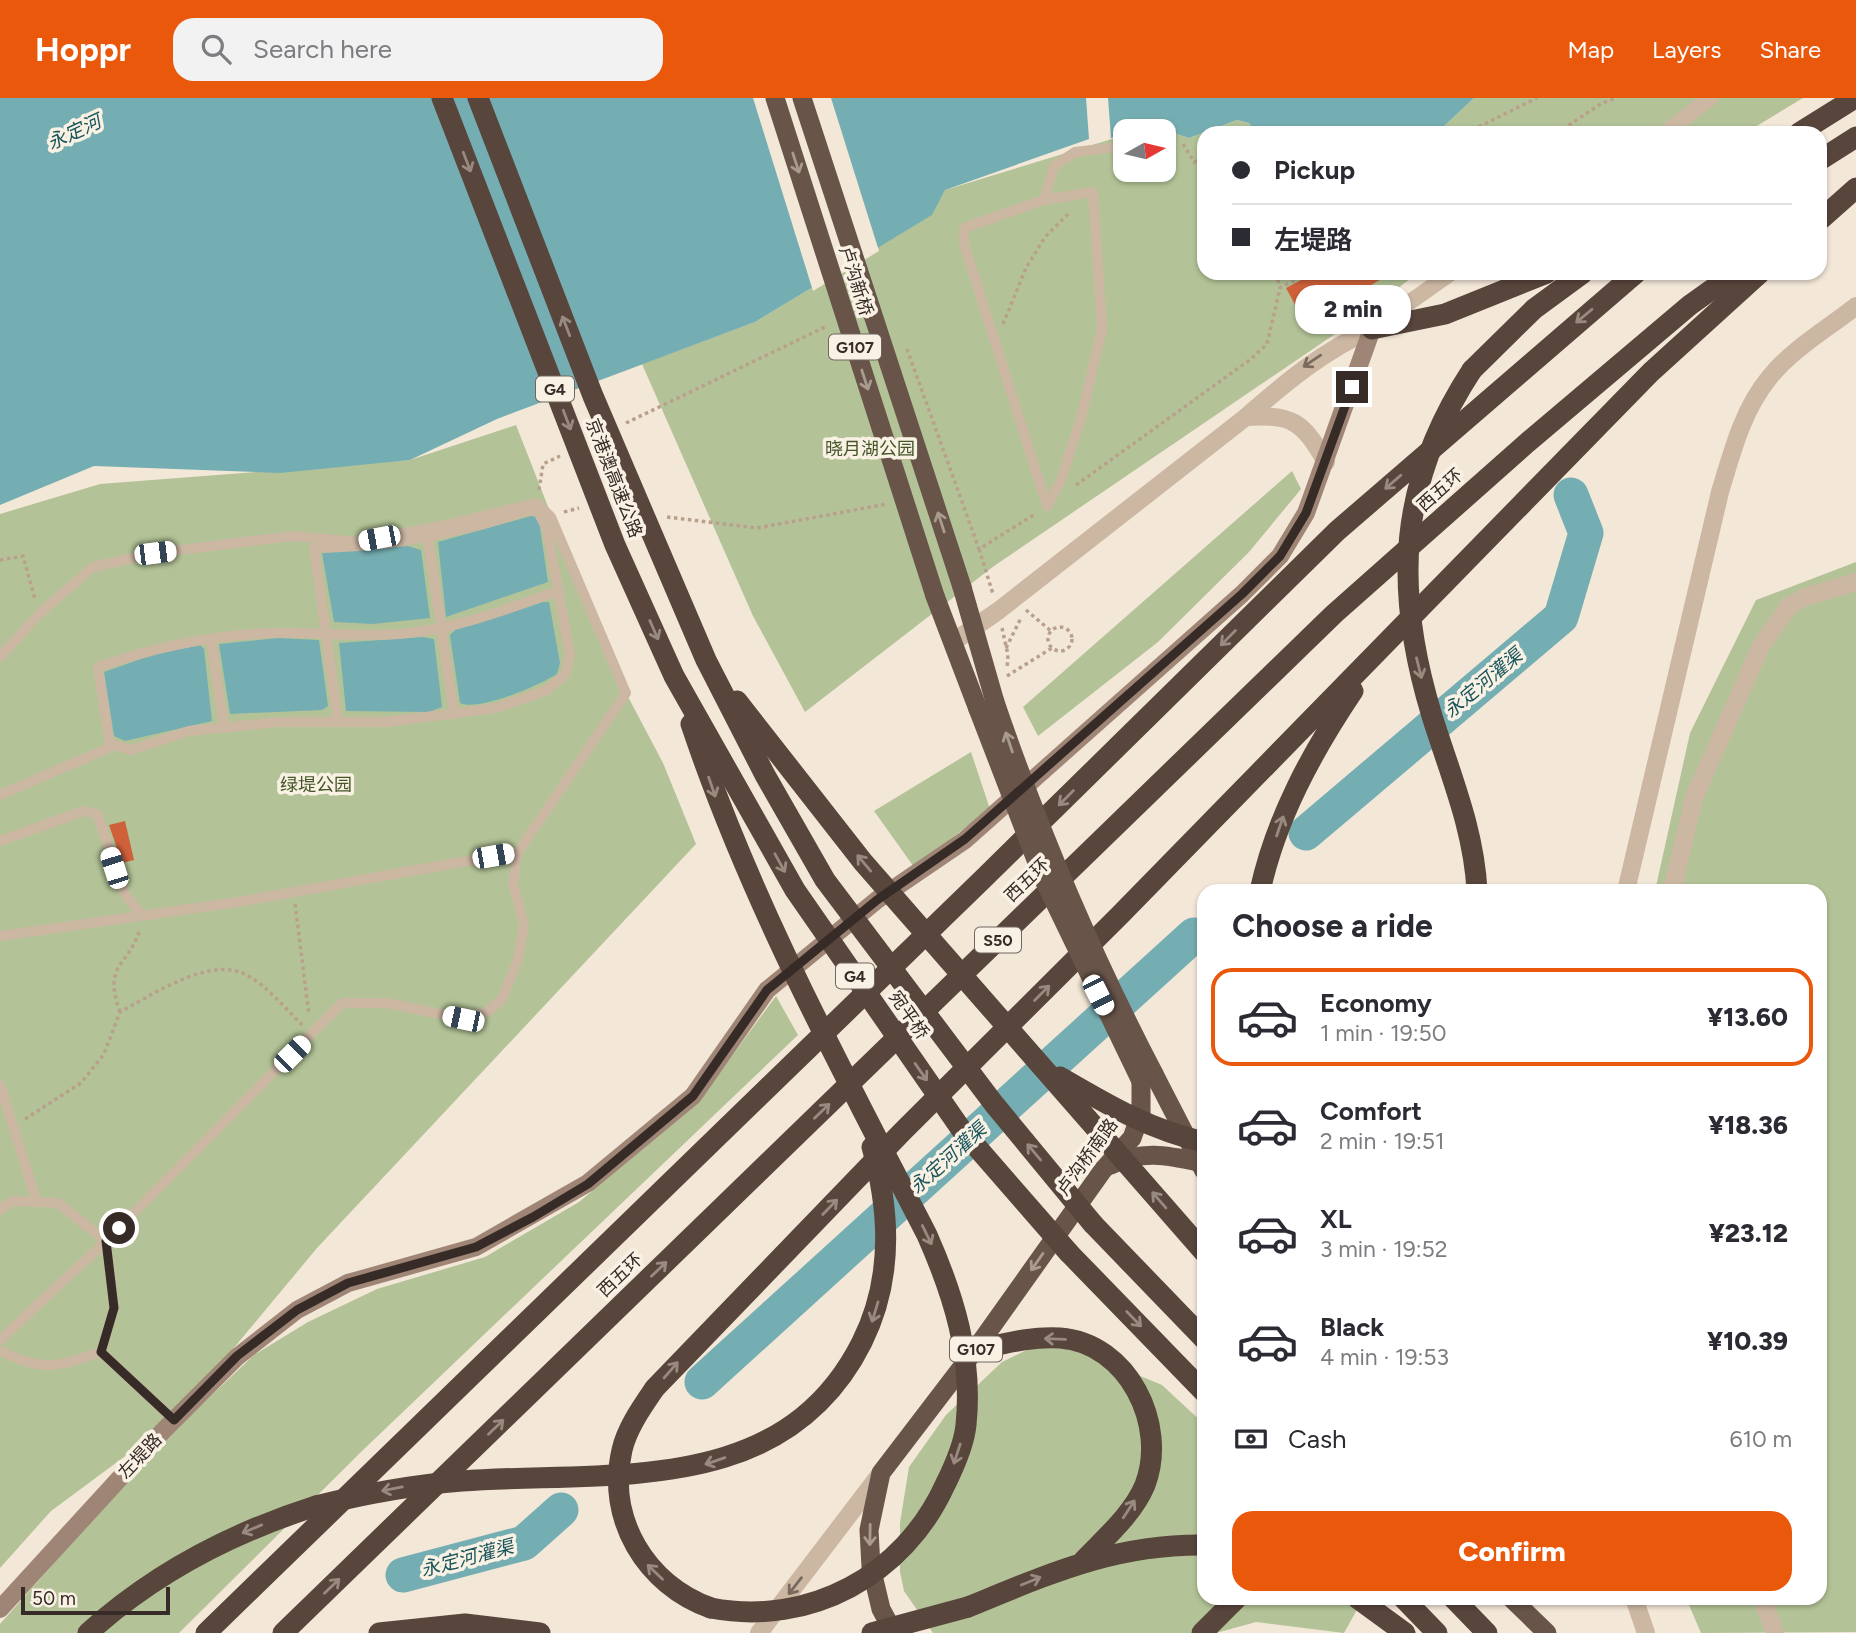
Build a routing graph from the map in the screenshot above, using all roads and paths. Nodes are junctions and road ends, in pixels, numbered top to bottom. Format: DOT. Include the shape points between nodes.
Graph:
graph roads {
  1 [pos="442,98"];
  2 [pos="478,98"];
  3 [pos="775,98"];
  4 [pos="802,98"];
  5 [pos="1537,98"];
  6 [pos="1617,98"];
  7 [pos="1710,98"];
  8 [pos="1855,98"];
  9 [pos="1480,126"];
  10 [pos="1568,126"];
  11 [pos="1674,126"];
  12 [pos="1810,126"];
  13 [pos="1856,137"];
  14 [pos="1176,139"];
  15 [pos="1113,147"];
  16 [pos="1827,155"];
  17 [pos="1197,161"];
  18 [pos="1856,188"];
  19 [pos="1093,192"];
  20 [pos="1044,200"];
  21 [pos="1827,208"];
  22 [pos="1827,214"];
  23 [pos="1278,280"];
  24 [pos="1295,280"];
  25 [pos="1441,280"];
  26 [pos="1530,280"];
  27 [pos="1573,280"];
  28 [pos="1628,280"];
  29 [pos="1725,280"];
  30 [pos="1752,280"];
  31 [pos="1280,288"];
  32 [pos="1856,306"];
  33 [pos="830,325"];
  34 [pos="1372,329"];
  35 [pos="993,337"];
  36 [pos="902,338"];
  37 [pos="1246,417"];
  38 [pos="617,427"];
  39 [pos="568,452"];
  40 [pos="1326,462"];
  41 [pos="958,491"];
  42 [pos="945,494"];
  43 [pos="537,503"];
  44 [pos="891,503"];
  45 [pos="1047,506"];
  46 [pos="589,509"];
  47 [pos="656,516"];
  48 [pos="551,517"];
  49 [pos="428,539"];
  50 [pos="979,549"];
  51 [pos="0,560"];
  52 [pos="989,578"];
  53 [pos="1856,582"];
  54 [pos="962,587"];
  55 [pos="558,591"];
  56 [pos="935,596"];
  57 [pos="38,614"];
  58 [pos="441,627"];
  59 [pos="974,627"];
  60 [pos="1051,631"];
  61 [pos="326,634"];
  62 [pos="211,639"];
  63 [pos="953,642"];
  64 [pos="1052,648"];
  65 [pos="1006,649"];
  66 [pos="1381,649"];
  67 [pos="0,657"];
  68 [pos="706,660"];
  69 [pos="674,676"];
  70 [pos="1007,676"];
  71 [pos="987,705"];
  72 [pos="454,714"];
  73 [pos="338,721"];
  74 [pos="224,727"];
  75 [pos="110,747"];
  76 [pos="0,795"];
  77 [pos="0,841"];
  78 [pos="518,852"];
  79 [pos="1262,884"];
  80 [pos="1477,884"];
  81 [pos="1628,884"];
  82 [pos="1674,884"];
  83 [pos="293,892"];
  84 [pos="141,915"];
  85 [pos="0,936"];
  86 [pos="120,1012"];
  87 [pos="311,1034"];
  88 [pos="1042,1066"];
  89 [pos="1148,1077"];
  90 [pos="0,1085"];
  91 [pos="858,1102"];
  92 [pos="15,1126"];
  93 [pos="1197,1150"];
  94 [pos="1197,1154"];
  95 [pos="1197,1158"];
  96 [pos="1103,1170"];
  97 [pos="37,1202"];
  98 [pos="0,1210"];
  99 [pos="106,1241"];
  100 [pos="1197,1244"];
  101 [pos="1197,1332"];
  102 [pos="0,1340"];
  103 [pos="975,1350"];
  104 [pos="0,1351"];
  105 [pos="101,1352"];
  106 [pos="1197,1385"];
  107 [pos="174,1420"];
  108 [pos="881,1473"];
  109 [pos="1197,1545"];
  110 [pos="1084,1560"];
  111 [pos="1230,1605"];
  112 [pos="1367,1605"];
  113 [pos="1410,1605"];
  114 [pos="1460,1605"];
  115 [pos="1518,1605"];
  116 [pos="1636,1605"];
  117 [pos="1765,1605"];
  118 [pos="0,1609"];
  119 [pos="88,1633"];
  120 [pos="206,1633"];
  121 [pos="283,1633"];
  122 [pos="379,1633"];
  123 [pos="540,1633"];
  124 [pos="758,1633"];
  125 [pos="872,1633"];
  126 [pos="894,1633"];
  127 [pos="1202,1633"];
  128 [pos="1405,1633"];
  129 [pos="1437,1633"];
  130 [pos="1487,1633"];
  131 [pos="1547,1633"];
  132 [pos="1646,1633"];
  133 [pos="1775,1633"];
  1 -- 69 [label="highway, 京港澳高速公路 / G4, one-way, bridge" via="615,545"];
  68 -- 2 [label="highway, 京港澳高速公路 / G4, one-way, bridge" via="593,396"];
  3 -- 56 [label="highway, 卢沟新桥 / G107, one-way, bridge"];
  54 -- 4 [label="highway, 卢沟新桥 / G107, one-way, bridge"];
  5 -- 9 [label="path"];
  6 -- 10 [label="path"];
  7 -- 11 [label="street"];
  8 -- 12 [label="highway"];
  13 -- 16 [label="highway"];
  14 -- 17 [label="path"];
  15 -- 20 [label="lane" via="1075,152 1054,166"];
  18 -- 21 [label="highway"];
  18 -- 22 [label="highway"];
  19 -- 20 [label="lane"];
  19 -- 35 [label="path" via="1045,237 1026,268 1006,321"];
  19 -- 45 [label="lane" via="1102,329 1081,418 1061,480"];
  20 -- 35 [label="lane" via="964,228 964,244"];
  23 -- 31 [label="path"];
  24 -- 31 [label="path"];
  25 -- 34 [label="street"];
  26 -- 34 [label="highway" via="1445,314"];
  27 -- 80 [label="highway, one-way, bridge" via="1534,309 1472,370 1429,447 1414,498 1406,582 1419,666 1469,830"];
  28 -- 120 [label="highway, 西五环, one-way" via="1337,531"];
  121 -- 29 [label="highway, 西五环 / S50, one-way" via="1335,614 1538,434"];
  30 -- 66 [label="highway" via="1651,372"];
  31 -- 45 [label="path" via="1267,344 1251,359"];
  32 -- 81 [label="street" via="1792,354 1769,378 1735,441"];
  33 -- 38 [label="path"];
  34 -- 37 [label="street, one-way" via="1341,342 1305,366"];
  34 -- 40 [label="main road, 左堤路"];
  35 -- 45 [label="lane"];
  36 -- 41 [label="path"];
  37 -- 40 [label="street" via="1274,415 1300,423"];
  37 -- 59 [label="street"];
  39 -- 43 [label="path" via="543,464"];
  40 -- 107 [label="main road, 左堤路" via="1306,513 1280,556 1242,594 965,839 877,900 767,990 693,1096 637,1144 588,1184 476,1247 348,1283 297,1310 237,1356"];
  41 -- 42 [label="path"];
  41 -- 50 [label="path"];
  43 -- 48 [label="lane"];
  43 -- 57 [label="lane" via="358,542 292,536 155,553 93,567"];
  44 -- 47 [label="path" via="757,528"];
  45 -- 50 [label="path"];
  46 -- 48 [label="path" via="575,507"];
  48 -- 78 [label="lane" via="626,694"];
  49 -- 55 [label="lane" via="529,510 538,512 547,529"];
  49 -- 58 [label="lane"];
  49 -- 61 [label="lane" via="373,547 314,548"];
  50 -- 52 [label="path"];
  51 -- 57 [label="path" via="23,556"];
  53 -- 82 [label="street" via="1789,606 1761,646 1694,798"];
  54 -- 59 [label="highway, 卢沟桥南路 / G107"];
  55 -- 58 [label="lane"];
  55 -- 72 [label="lane" via="570,655 565,675 545,691 496,708"];
  56 -- 63 [label="highway, 卢沟桥南路 / G107"];
  57 -- 67 [label="lane"];
  58 -- 61 [label="lane" via="400,634"];
  58 -- 72 [label="lane"];
  59 -- 63 [label="street"];
  59 -- 71 [label="highway, 卢沟桥南路 / G107"];
  60 -- 64 [label="path"];
  60 -- 64 [label="path" via="1065,628 1072,641 1065,650"];
  60 -- 65 [label="path" via="1026,609"];
  61 -- 62 [label="lane"];
  61 -- 73 [label="lane"];
  62 -- 74 [label="lane"];
  62 -- 75 [label="lane" via="98,667"];
  63 -- 71 [label="highway, 卢沟桥南路 / G107"];
  64 -- 70 [label="path"];
  79 -- 66 [label="highway, one-way" via="1288,802 1324,734"];
  91 -- 66 [label="highway, one-way, bridge" via="928,1235 950,1288 968,1374 966,1427 937,1503 919,1532 886,1563 835,1595 807,1606 767,1614 711,1608 687,1600 646,1564 621,1511 617,1482 622,1448 655,1388 902,1132"];
  88 -- 68 [label="highway, one-way, bridge" via="863,862"];
  101 -- 68 [label="highway, 宛平桥 / G4, one-way, bridge" via="1093,1224 994,1104 825,880"];
  69 -- 91 [label="highway, one-way, bridge" via="715,795 762,910"];
  69 -- 106 [label="highway, 宛平桥 / G4, one-way, bridge" via="795,890 961,1129 1069,1253"];
  71 -- 89 [label="highway, 卢沟桥南路 / G107, bridge" via="1043,878"];
  72 -- 73 [label="lane" via="386,722"];
  73 -- 74 [label="lane"];
  74 -- 75 [label="lane" via="189,730 131,750"];
  75 -- 76 [label="lane"];
  77 -- 84 [label="lane" via="84,811 97,814 125,894"];
  78 -- 83 [label="lane"];
  78 -- 87 [label="lane" via="513,883 524,924 519,959 502,999 487,1012 463,1019 387,1003 342,1003"];
  83 -- 84 [label="lane"];
  83 -- 87 [label="path"];
  84 -- 85 [label="lane"];
  84 -- 86 [label="path" via="136,943 115,969"];
  86 -- 87 [label="path" via="180,980 213,971 237,971 271,993"];
  86 -- 92 [label="path" via="104,1054 81,1083"];
  87 -- 99 [label="lane"];
  88 -- 94 [label="highway, bridge"];
  100 -- 88 [label="highway, one-way, bridge"];
  89 -- 93 [label="highway, 卢沟桥南路 / G107"];
  89 -- 96 [label="highway, 卢沟桥南路 / G107" via="1132,1138"];
  90 -- 92 [label="lane"];
  91 -- 119 [label="highway, one-way, bridge" via="887,1222 885,1275 874,1318 852,1361 830,1392 777,1434 705,1464 667,1472 422,1485 316,1506 226,1540 177,1567"];
  92 -- 97 [label="lane"];
  95 -- 96 [label="highway" via="1149,1154 1128,1157"];
  96 -- 103 [label="highway, 卢沟桥南路 / G107, one-way"];
  97 -- 98 [label="lane" via="12,1201"];
  97 -- 99 [label="lane" via="58,1203"];
  99 -- 102 [label="lane"];
  99 -- 105 [label="lane" via="114,1308"];
  103 -- 108 [label="highway, 卢沟桥南路 / G107"];
  110 -- 103 [label="highway, one-way" via="1123,1518 1145,1485 1150,1452 1148,1416 1135,1384 1116,1363 1093,1348 1062,1338"];
  104 -- 105 [label="lane" via="33,1366 67,1363"];
  105 -- 107 [label="lane"];
  107 -- 118 [label="main road, 左堤路"];
  108 -- 124 [label="street, one-way"];
  108 -- 126 [label="highway, 卢沟桥南路 / G107, one-way" via="869,1530 871,1567 881,1609"];
  109 -- 110 [label="highway" via="1138,1549"];
  125 -- 110 [label="highway, one-way, bridge" via="968,1607"];
  111 -- 127 [label="highway"];
  112 -- 128 [label="highway"];
  113 -- 129 [label="highway"];
  114 -- 130 [label="highway"];
  115 -- 131 [label="highway"];
  116 -- 132 [label="street"];
  117 -- 133 [label="street"];
  122 -- 123 [label="highway" via="465,1624"];
}
